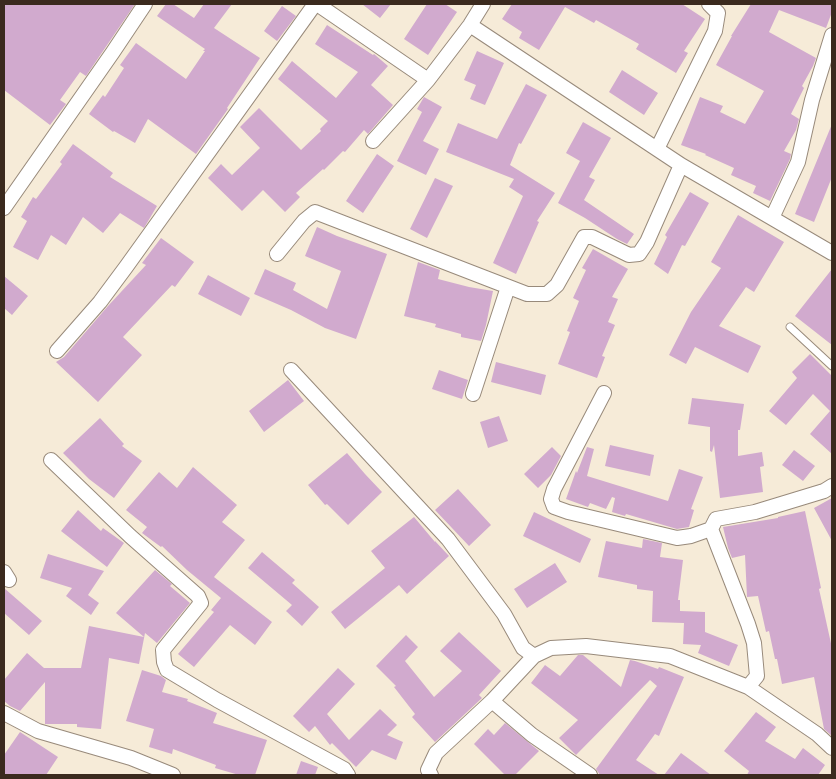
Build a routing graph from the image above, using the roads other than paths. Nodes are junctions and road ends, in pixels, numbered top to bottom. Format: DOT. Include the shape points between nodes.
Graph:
graph roads {
  1 [pos="145,4"];
  2 [pos="316,4"];
  3 [pos="483,4"];
  4 [pos="709,4"];
  5 [pos="470,25"];
  6 [pos="832,35"];
  7 [pos="428,80"];
  8 [pos="373,141"];
  9 [pos="657,149"];
  10 [pos="681,165"];
  11 [pos="4,208"];
  12 [pos="772,218"];
  13 [pos="277,254"];
  14 [pos="832,254"];
  15 [pos="508,286"];
  16 [pos="790,327"];
  17 [pos="57,351"];
  18 [pos="832,366"];
  19 [pos="291,370"];
  20 [pos="604,393"];
  21 [pos="473,394"];
  22 [pos="51,460"];
  23 [pos="832,486"];
  24 [pos="711,529"];
  25 [pos="534,656"];
  26 [pos="748,687"];
  27 [pos="492,700"];
  28 [pos="4,713"];
  29 [pos="832,748"];
  30 [pos="173,775"];
  31 [pos="348,775"];
  32 [pos="431,775"];
  33 [pos="590,775"];
  1 -- 11 [label="street"];
  2 -- 7 [label="street"];
  2 -- 17 [label="street" via="126,268"];
  3 -- 5 [label="street"];
  4 -- 9 [label="street" via="718,13 715,31"];
  5 -- 7 [label="street"];
  5 -- 9 [label="street"];
  6 -- 12 [label="street" via="812,100 798,162"];
  7 -- 8 [label="street"];
  9 -- 10 [label="street"];
  10 -- 12 [label="street"];
  10 -- 15 [label="street" via="639,254 629,255 592,237 584,237 558,285 546,294 527,294"];
  12 -- 14 [label="street"];
  13 -- 15 [label="street" via="315,212"];
  15 -- 21 [label="street"];
  16 -- 18 [label="lane"];
  19 -- 25 [label="street" via="448,538 504,614 523,648"];
  20 -- 24 [label="street" via="554,489 551,499 554,507 677,538"];
  22 -- 31 [label="street" via="198,596 201,603 163,650 167,670 344,769"];
  23 -- 24 [label="street" via="755,512 716,518"];
  24 -- 26 [label="street" via="754,643 757,676"];
  25 -- 26 [label="street" via="551,648 586,646 670,656"];
  25 -- 27 [label="street"];
  26 -- 29 [label="street" via="817,734"];
  27 -- 32 [label="street" via="436,753 428,770"];
  27 -- 33 [label="street" via="532,735"];
  28 -- 30 [label="street" via="38,730 131,758"];
}
